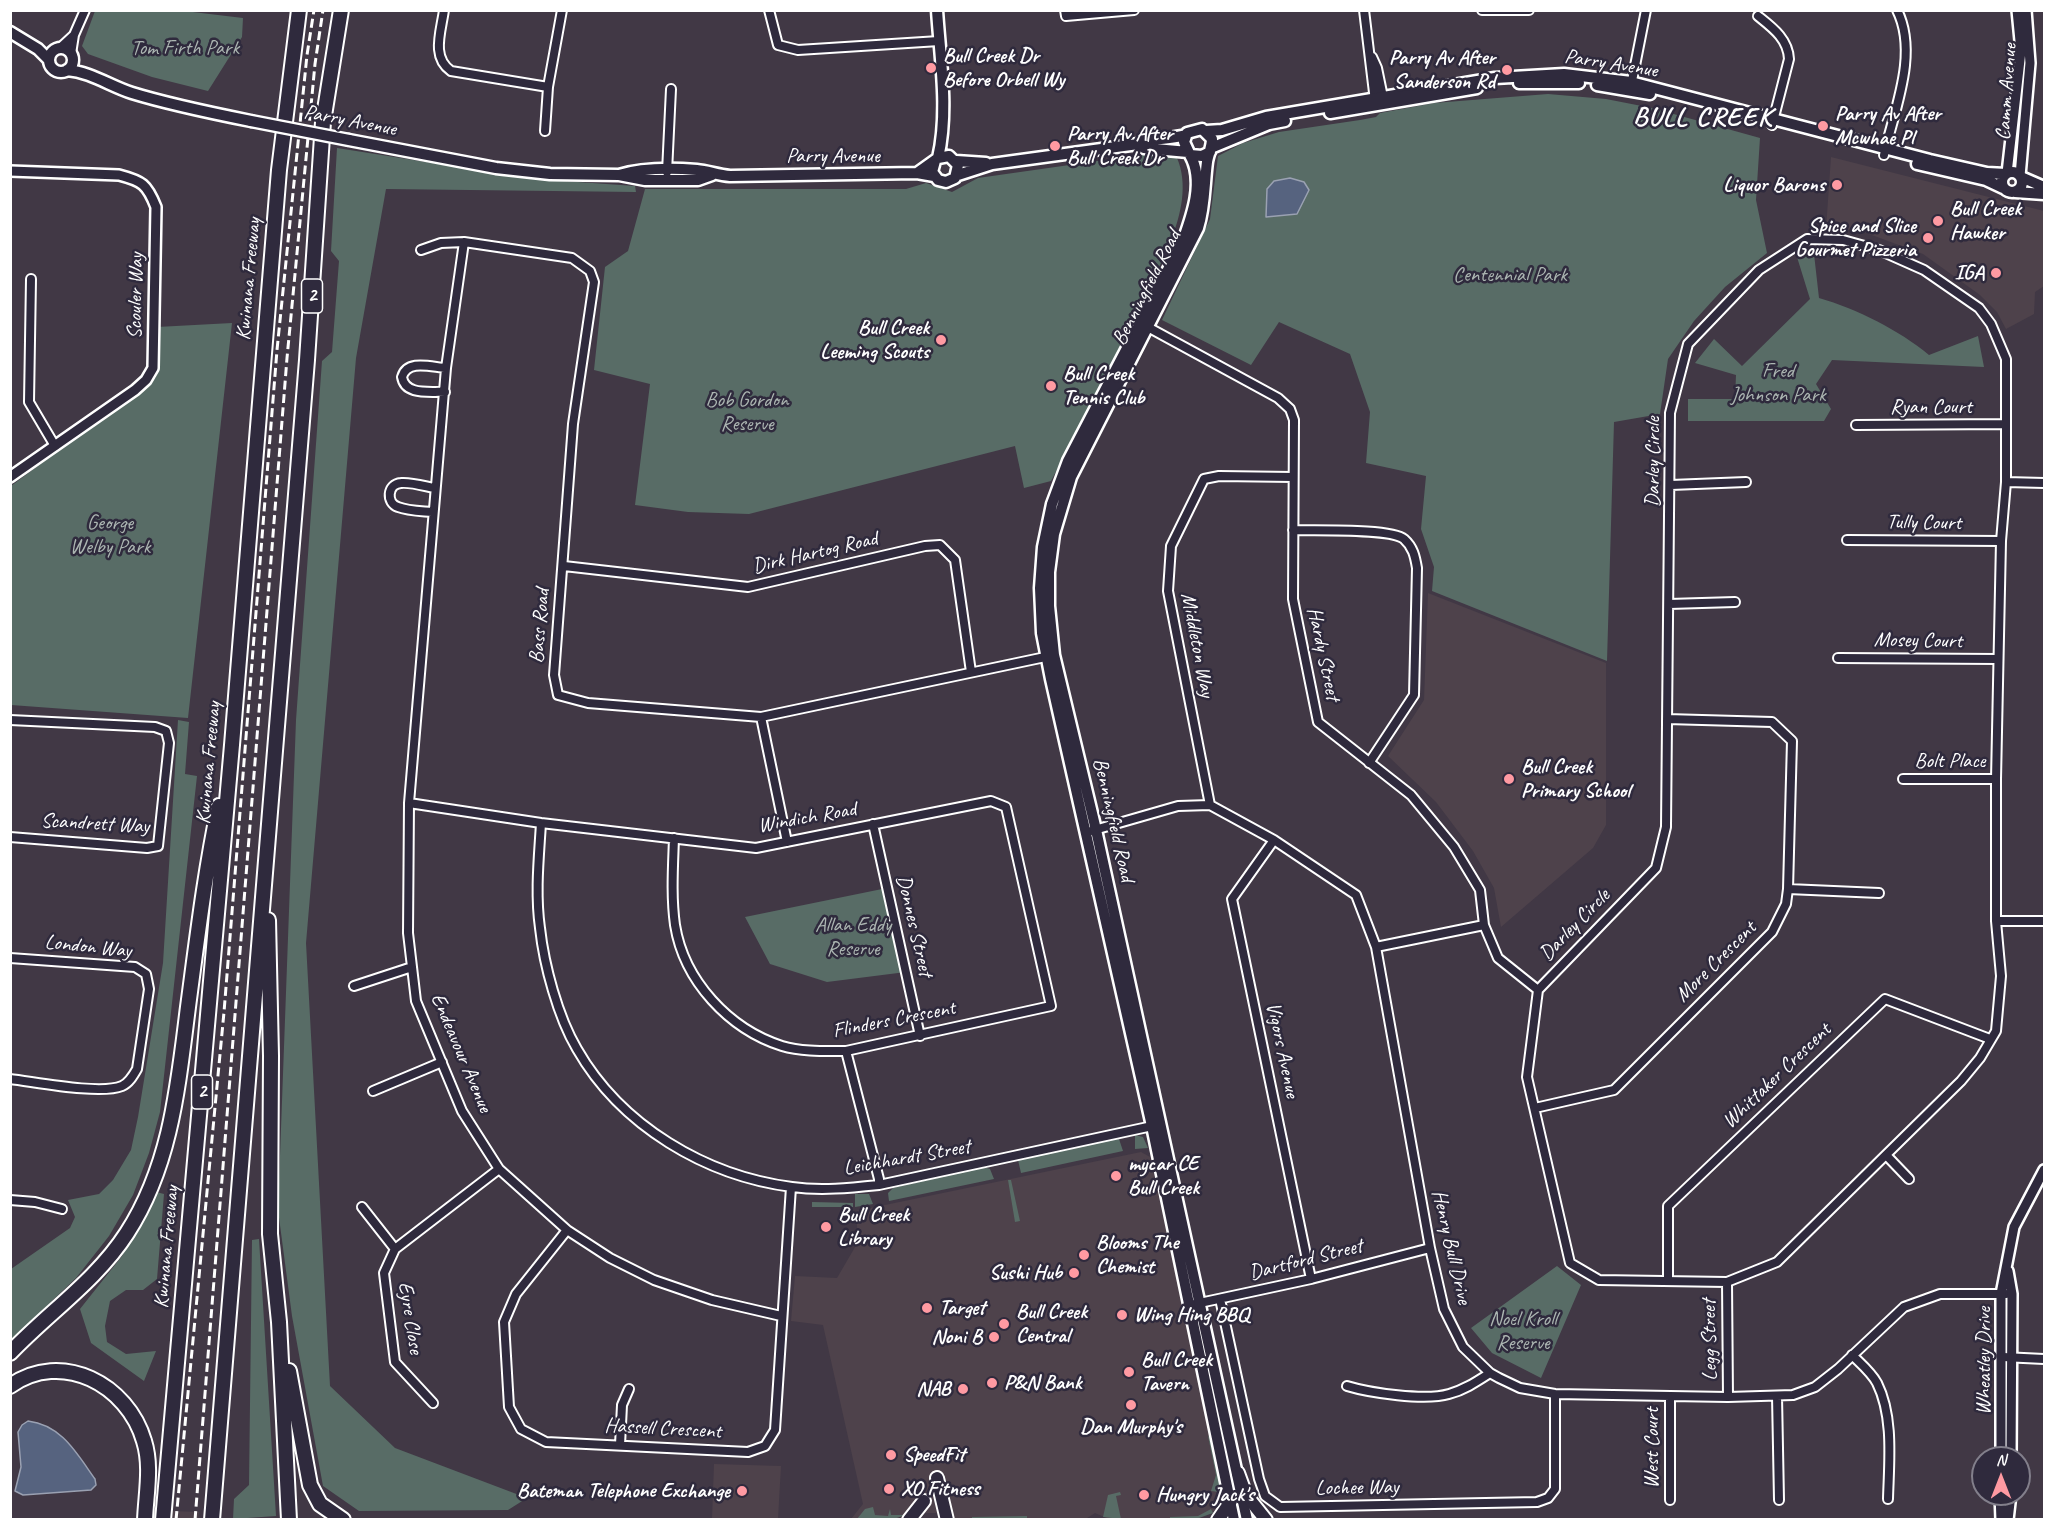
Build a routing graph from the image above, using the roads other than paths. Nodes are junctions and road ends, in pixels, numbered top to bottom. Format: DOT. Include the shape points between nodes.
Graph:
graph roads {
  1 [pos="85,10"];
  2 [pos="299,10"];
  3 [pos="341,10"];
  4 [pos="444,10"];
  5 [pos="562,10"];
  6 [pos="769,10"];
  7 [pos="937,10"];
  8 [pos="1065,10"];
  9 [pos="1134,10"];
  10 [pos="1364,10"];
  11 [pos="1482,10"];
  12 [pos="1529,10"];
  13 [pos="1646,10"];
  14 [pos="1897,10"];
  15 [pos="2017,10"];
  16 [pos="2026,10"];
  17 [pos="1758,16"];
  18 [pos="10,32"];
  19 [pos="74,35"];
  20 [pos="939,41"];
  21 [pos="54,53"];
  22 [pos="72,56"];
  23 [pos="67,70"];
  24 [pos="81,71"];
  25 [pos="1631,86"];
  26 [pos="548,87"];
  27 [pos="670,89"];
  28 [pos="1380,101"];
  29 [pos="1773,122"];
  30 [pos="545,131"];
  31 [pos="1206,131"];
  32 [pos="1186,135"];
  33 [pos="1138,144"];
  34 [pos="1210,150"];
  35 [pos="1885,151"];
  36 [pos="1189,154"];
  37 [pos="944,159"];
  38 [pos="992,164"];
  39 [pos="10,171"];
  40 [pos="917,173"];
  41 [pos="2006,173"];
  42 [pos="667,175"];
  43 [pos="958,175"];
  44 [pos="934,176"];
  45 [pos="2021,176"];
  46 [pos="2044,187"];
  47 [pos="2003,188"];
  48 [pos="2015,192"];
  49 [pos="2044,194"];
  50 [pos="464,242"];
  51 [pos="422,250"];
  52 [pos="31,279"];
  53 [pos="1145,325"];
  54 [pos="446,368"];
  55 [pos="444,392"];
  56 [pos="2006,424"];
  57 [pos="1856,425"];
  58 [pos="55,446"];
  59 [pos="10,477"];
  60 [pos="1293,477"];
  61 [pos="2006,482"];
  62 [pos="1746,483"];
  63 [pos="2044,483"];
  64 [pos="1671,485"];
  65 [pos="434,488"];
  66 [pos="432,512"];
  67 [pos="1293,530"];
  68 [pos="1847,540"];
  69 [pos="2001,542"];
  70 [pos="564,566"];
  71 [pos="1736,602"];
  72 [pos="1669,604"];
  73 [pos="1050,656"];
  74 [pos="1838,658"];
  75 [pos="1998,659"];
  76 [pos="971,672"];
  77 [pos="761,717"];
  78 [pos="1667,719"];
  79 [pos="10,720"];
  80 [pos="232,745"];
  81 [pos="1369,763"];
  82 [pos="1903,778"];
  83 [pos="1996,779"];
  84 [pos="409,802"];
  85 [pos="1210,805"];
  86 [pos="542,823"];
  87 [pos="873,824"];
  88 [pos="1091,831"];
  89 [pos="10,837"];
  90 [pos="674,838"];
  91 [pos="1274,840"];
  92 [pos="787,842"];
  93 [pos="266,849"];
  94 [pos="1788,889"];
  95 [pos="1879,892"];
  96 [pos="1996,921"];
  97 [pos="2044,921"];
  98 [pos="1484,925"];
  99 [pos="1376,947"];
  100 [pos="10,958"];
  101 [pos="412,967"];
  102 [pos="354,986"];
  103 [pos="1538,990"];
  104 [pos="1051,1006"];
  105 [pos="920,1036"];
  106 [pos="1990,1039"];
  107 [pos="846,1051"];
  108 [pos="442,1062"];
  109 [pos="10,1079"];
  110 [pos="374,1091"];
  111 [pos="1534,1108"];
  112 [pos="1157,1126"];
  113 [pos="1886,1155"];
  114 [pos="499,1169"];
  115 [pos="2044,1170"];
  116 [pos="1909,1179"];
  117 [pos="879,1185"];
  118 [pos="791,1187"];
  119 [pos="10,1200"];
  120 [pos="362,1207"];
  121 [pos="62,1209"];
  122 [pos="567,1230"];
  123 [pos="1430,1248"];
  124 [pos="395,1249"];
  125 [pos="2007,1266"];
  126 [pos="1311,1280"];
  127 [pos="1668,1281"];
  128 [pos="1727,1282"];
  129 [pos="2001,1294"];
  130 [pos="2012,1294"];
  131 [pos="1220,1299"];
  132 [pos="1195,1304"];
  133 [pos="781,1316"];
  134 [pos="279,1322"];
  135 [pos="10,1353"];
  136 [pos="1852,1355"];
  137 [pos="2007,1357"];
  138 [pos="2044,1359"];
  139 [pos="1490,1373"];
  140 [pos="10,1386"];
  141 [pos="1347,1386"];
  142 [pos="628,1389"];
  143 [pos="1555,1394"];
  144 [pos="1670,1396"];
  145 [pos="1777,1396"];
  146 [pos="1728,1398"];
  147 [pos="434,1403"];
  148 [pos="620,1444"];
  149 [pos="2002,1446"];
  150 [pos="2011,1446"];
  151 [pos="1238,1473"];
  152 [pos="937,1478"];
  153 [pos="1888,1499"];
  154 [pos="1670,1500"];
  155 [pos="1779,1500"];
  156 [pos="924,1501"];
  157 [pos="1231,1501"];
  158 [pos="145,1520"];
  159 [pos="163,1520"];
  160 [pos="212,1520"];
  161 [pos="290,1520"];
  162 [pos="343,1520"];
  163 [pos="909,1520"];
  164 [pos="947,1520"];
  165 [pos="1218,1520"];
  166 [pos="1234,1520"];
  167 [pos="1247,1520"];
  168 [pos="1266,1520"];
  1 -- 19 [label="street"];
  2 -- 80 [label="highway, Kwinana Freeway / 2" via="278,181"];
  3 -- 93 [label="highway, 2" via="324,123"];
  4 -- 26 [label="street" via="438,52 446,68"];
  5 -- 26 [label="street"];
  6 -- 20 [label="street" via="778,45 798,50"];
  7 -- 20 [label="main road"];
  8 -- 9 [label="street" via="1066,16 1081,17"];
  10 -- 28 [label="street" via="1372,57 1370,69"];
  11 -- 12 [label="street"];
  13 -- 25 [label="street"];
  14 -- 35 [label="street" via="1904,35 1905,62"];
  15 -- 41 [label="street, Camm Avenue" via="2021,51"];
  16 -- 45 [label="street, Camm Avenue" via="2030,63"];
  17 -- 29 [label="street" via="1777,31 1788,50"];
  18 -- 21 [label="main road, Parry Avenue" via="38,49"];
  19 -- 21 [label="street"];
  19 -- 22 [label="street"];
  20 -- 37 [label="main road"];
  21 -- 22 [label="main road, Parry Avenue"];
  21 -- 23 [label="main road, Parry Avenue" via="55,70"];
  22 -- 23 [label="main road"];
  22 -- 24 [label="main road, Parry Avenue"];
  23 -- 24 [label="main road, Parry Avenue"];
  24 -- 42 [label="main road, Parry Avenue, bridge" via="130,92 185,108 496,168 550,174 619,175 635,170"];
  25 -- 28 [label="main road, Parry Avenue" via="1532,82"];
  25 -- 29 [label="main road, Parry Avenue"];
  26 -- 30 [label="street"];
  27 -- 42 [label="street"];
  28 -- 31 [label="main road, Parry Avenue" via="1266,117"];
  28 -- 34 [label="main road, Parry Avenue" via="1269,124"];
  29 -- 35 [label="main road, Parry Avenue"];
  31 -- 32 [label="main road, Parry Avenue" via="1197,128"];
  31 -- 34 [label="main road" via="1212,139"];
  32 -- 33 [label="main road, Parry Avenue"];
  32 -- 36 [label="main road" via="1184,142"];
  33 -- 36 [label="main road, Parry Avenue"];
  33 -- 38 [label="main road, Parry Avenue"];
  34 -- 36 [label="main road, Parry Avenue" via="1202,156"];
  34 -- 53 [label="main road, Benningfield Road" via="1205,203 1198,228"];
  35 -- 41 [label="main road, Parry Avenue" via="1987,173"];
  35 -- 47 [label="main road, Parry Avenue"];
  36 -- 53 [label="main road, Benningfield Road" via="1196,173 1194,214"];
  37 -- 38 [label="main road, Parry Avenue"];
  37 -- 40 [label="main road"];
  37 -- 43 [label="main road"];
  37 -- 44 [label="main road" via="932,167"];
  38 -- 43 [label="main road, Parry Avenue"];
  39 -- 58 [label="street, Scouler Way" via="119,175 149,188 156,207 153,368 135,390"];
  40 -- 42 [label="main road, Parry Avenue" via="712,175 698,170"];
  40 -- 44 [label="main road, Parry Avenue"];
  41 -- 45 [label="main road"];
  41 -- 47 [label="main road"];
  43 -- 44 [label="main road, Parry Avenue" via="946,182"];
  45 -- 46 [label="main road"];
  45 -- 48 [label="main road" via="2021,187"];
  47 -- 48 [label="main road"];
  48 -- 49 [label="main road"];
  50 -- 51 [label="street, Bass Road" via="441,243"];
  50 -- 54 [label="street, Endeavour Avenue"];
  50 -- 70 [label="street, Bass Road" via="572,258 590,271 594,282 573,424"];
  52 -- 58 [label="street" via="29,402"];
  53 -- 60 [label="street, Hardy Street" via="1278,398 1290,409 1294,420"];
  53 -- 73 [label="main road, Benningfield Road" via="1075,470 1060,510 1049,572"];
  54 -- 55 [label="street, Endeavour Avenue"];
  54 -- 55 [label="street" via="412,366 402,377 411,390"];
  55 -- 65 [label="street, Endeavour Avenue"];
  56 -- 57 [label="street, Ryan Court"];
  56 -- 61 [label="street, Darley Circle"];
  56 -- 64 [label="street, Darley Circle" via="2006,359 1991,324 1978,308 1924,270 1880,250 1843,240 1807,239 1759,270 1688,344 1670,413"];
  58 -- 59 [label="street, Scouler Way"];
  60 -- 67 [label="street, Hardy Street"];
  60 -- 85 [label="street, Middleton Way" via="1204,479 1171,546 1168,591"];
  61 -- 63 [label="street"];
  61 -- 69 [label="street, Darley Circle"];
  62 -- 64 [label="street"];
  64 -- 72 [label="street, Darley Circle"];
  65 -- 66 [label="street, Endeavour Avenue"];
  65 -- 66 [label="street" via="400,483 389,494 398,507"];
  66 -- 84 [label="street, Endeavour Avenue"];
  67 -- 81 [label="street, Hardy Street" via="1293,599 1318,722"];
  67 -- 81 [label="street" via="1386,532 1402,537 1414,551 1414,695"];
  68 -- 69 [label="street, Tully Court"];
  69 -- 75 [label="street, Darley Circle"];
  70 -- 76 [label="street, Dirk Hartog Road" via="748,587 940,545 955,560"];
  70 -- 77 [label="street, Bass Road" via="554,675 558,694 588,703"];
  71 -- 72 [label="street"];
  72 -- 78 [label="street, Darley Circle"];
  73 -- 76 [label="street, Bass Road"];
  73 -- 88 [label="main road, Benningfield Road"];
  74 -- 75 [label="street, Mosey Court"];
  75 -- 83 [label="street, Darley Circle"];
  76 -- 77 [label="street, Bass Road"];
  77 -- 92 [label="street"];
  78 -- 94 [label="street, More Crescent" via="1772,722 1792,741"];
  78 -- 103 [label="street, Darley Circle" via="1666,827 1656,868"];
  79 -- 89 [label="street, Scandrett Way" via="155,727 166,731 169,743 158,846"];
  80 -- 135 [label="highway" via="206,875 173,1116 151,1190 126,1234 94,1275"];
  80 -- 159 [label="highway, Kwinana Freeway / 2"];
  81 -- 98 [label="street, Hardy Street" via="1411,795 1454,847 1480,890"];
  82 -- 83 [label="street, Bolt Place"];
  83 -- 96 [label="street, Darley Circle"];
  84 -- 86 [label="street, Windich Road"];
  84 -- 101 [label="street, Endeavour Avenue" via="408,933"];
  85 -- 88 [label="street" via="1178,806"];
  85 -- 91 [label="street, Henry Bull Drive"];
  86 -- 90 [label="street, Windich Road"];
  86 -- 118 [label="street, Leichhardt Street" via="537,872 540,928 553,990 577,1049 608,1090 648,1128 685,1154 723,1169"];
  87 -- 92 [label="street, Windich Road"];
  87 -- 104 [label="street, Windich Road" via="991,801 1005,807"];
  87 -- 105 [label="street, Donnes Street"];
  88 -- 112 [label="main road, Benningfield Road"];
  90 -- 92 [label="street, Windich Road" via="756,848"];
  90 -- 107 [label="street, Flinders Crescent" via="676,927 693,977 719,1009 748,1031 783,1046"];
  91 -- 99 [label="street, Henry Bull Drive" via="1356,895"];
  91 -- 126 [label="street, Vigors Avenue" via="1232,899"];
  93 -- 134 [label="highway" via="271,1056 268,1182"];
  93 -- 160 [label="highway, 2"];
  94 -- 95 [label="street"];
  94 -- 111 [label="street, More Crescent" via="1786,904 1772,932 1614,1090"];
  96 -- 97 [label="street"];
  96 -- 106 [label="street, Darley Circle" via="2001,976 1996,1031"];
  98 -- 99 [label="street"];
  98 -- 103 [label="street, Hardy Street" via="1498,958"];
  99 -- 123 [label="street, Henry Bull Drive"];
  100 -- 109 [label="street, London Way" via="135,967 147,974 149,988 136,1069 123,1086 106,1089"];
  101 -- 102 [label="street"];
  101 -- 108 [label="street, Endeavour Avenue" via="416,1001"];
  103 -- 111 [label="street, Darley Circle" via="1527,1077"];
  104 -- 105 [label="street, Flinders Crescent"];
  105 -- 107 [label="street, Flinders Crescent"];
  106 -- 113 [label="street, Darley Circle" via="1971,1070"];
  106 -- 127 [label="street, Whittaker Crescent" via="1885,999 1668,1206"];
  107 -- 117 [label="street"];
  108 -- 110 [label="street"];
  108 -- 114 [label="street, Endeavour Avenue" via="462,1111"];
  111 -- 127 [label="street, Darley Circle" via="1570,1263 1599,1280"];
  112 -- 117 [label="street, Leichhardt Street"];
  112 -- 132 [label="main road, Benningfield Road"];
  113 -- 116 [label="street"];
  113 -- 128 [label="street, Darley Circle" via="1777,1262"];
  114 -- 122 [label="street, Endeavour Avenue"];
  114 -- 124 [label="street"];
  115 -- 125 [label="street, Wheatley Drive" via="2014,1227"];
  117 -- 118 [label="street, Leichhardt Street"];
  118 -- 133 [label="street, Hassell Crescent"];
  119 -- 121 [label="street"];
  120 -- 124 [label="street"];
  122 -- 133 [label="street, Endeavour Avenue" via="654,1280 712,1300"];
  122 -- 148 [label="street, Hassell Crescent" via="508,1308 504,1322 509,1407 521,1429 546,1442"];
  123 -- 126 [label="street, Dartford Street"];
  123 -- 139 [label="street, Henry Bull Drive" via="1444,1310 1463,1347"];
  124 -- 147 [label="street, Eyre Close" via="384,1273 395,1362"];
  125 -- 129 [label="street, Wheatley Drive"];
  125 -- 130 [label="street, Wheatley Drive"];
  126 -- 131 [label="street, Dartford Street"];
  127 -- 128 [label="street, Darley Circle"];
  128 -- 146 [label="street, Legg Street"];
  129 -- 130 [label="street, Henry Bull Drive"];
  129 -- 136 [label="street, Henry Bull Drive" via="1929,1296 1904,1307"];
  129 -- 137 [label="street, Wheatley Drive"];
  130 -- 137 [label="street, Wheatley Drive"];
  131 -- 132 [label="street, Dartford Street"];
  131 -- 143 [label="street, Lochee Way" via="1259,1479 1265,1496 1280,1507 1537,1502 1548,1498 1555,1489"];
  132 -- 151 [label="main road, Benningfield Road"];
  132 -- 157 [label="main road, Benningfield Road"];
  133 -- 148 [label="street, Hassell Crescent" via="775,1430 765,1446 748,1452"];
  134 -- 161 [label="highway"];
  134 -- 162 [label="highway" via="310,1485 320,1504"];
  136 -- 145 [label="street, Henry Bull Drive" via="1815,1387"];
  136 -- 153 [label="street" via="1877,1383 1884,1405"];
  137 -- 138 [label="street"];
  137 -- 149 [label="street, Wheatley Drive"];
  137 -- 150 [label="street, Wheatley Drive"];
  139 -- 141 [label="street" via="1466,1389 1445,1395 1387,1394"];
  139 -- 143 [label="street, Henry Bull Drive" via="1520,1388"];
  140 -- 158 [label="highway" via="26,1377 56,1370 90,1377 119,1397 135,1417 148,1457"];
  142 -- 148 [label="street" via="622,1406"];
  143 -- 144 [label="street, Henry Bull Drive"];
  144 -- 146 [label="street, Henry Bull Drive"];
  144 -- 154 [label="street, West Court"];
  145 -- 146 [label="street, Henry Bull Drive"];
  145 -- 155 [label="street"];
  151 -- 167 [label="main road, Benningfield Road"];
  151 -- 168 [label="highway" via="1246,1495"];
  152 -- 164 [label="highway"];
  156 -- 163 [label="highway"];
  157 -- 165 [label="highway"];
  157 -- 166 [label="main road, Benningfield Road"];
}
